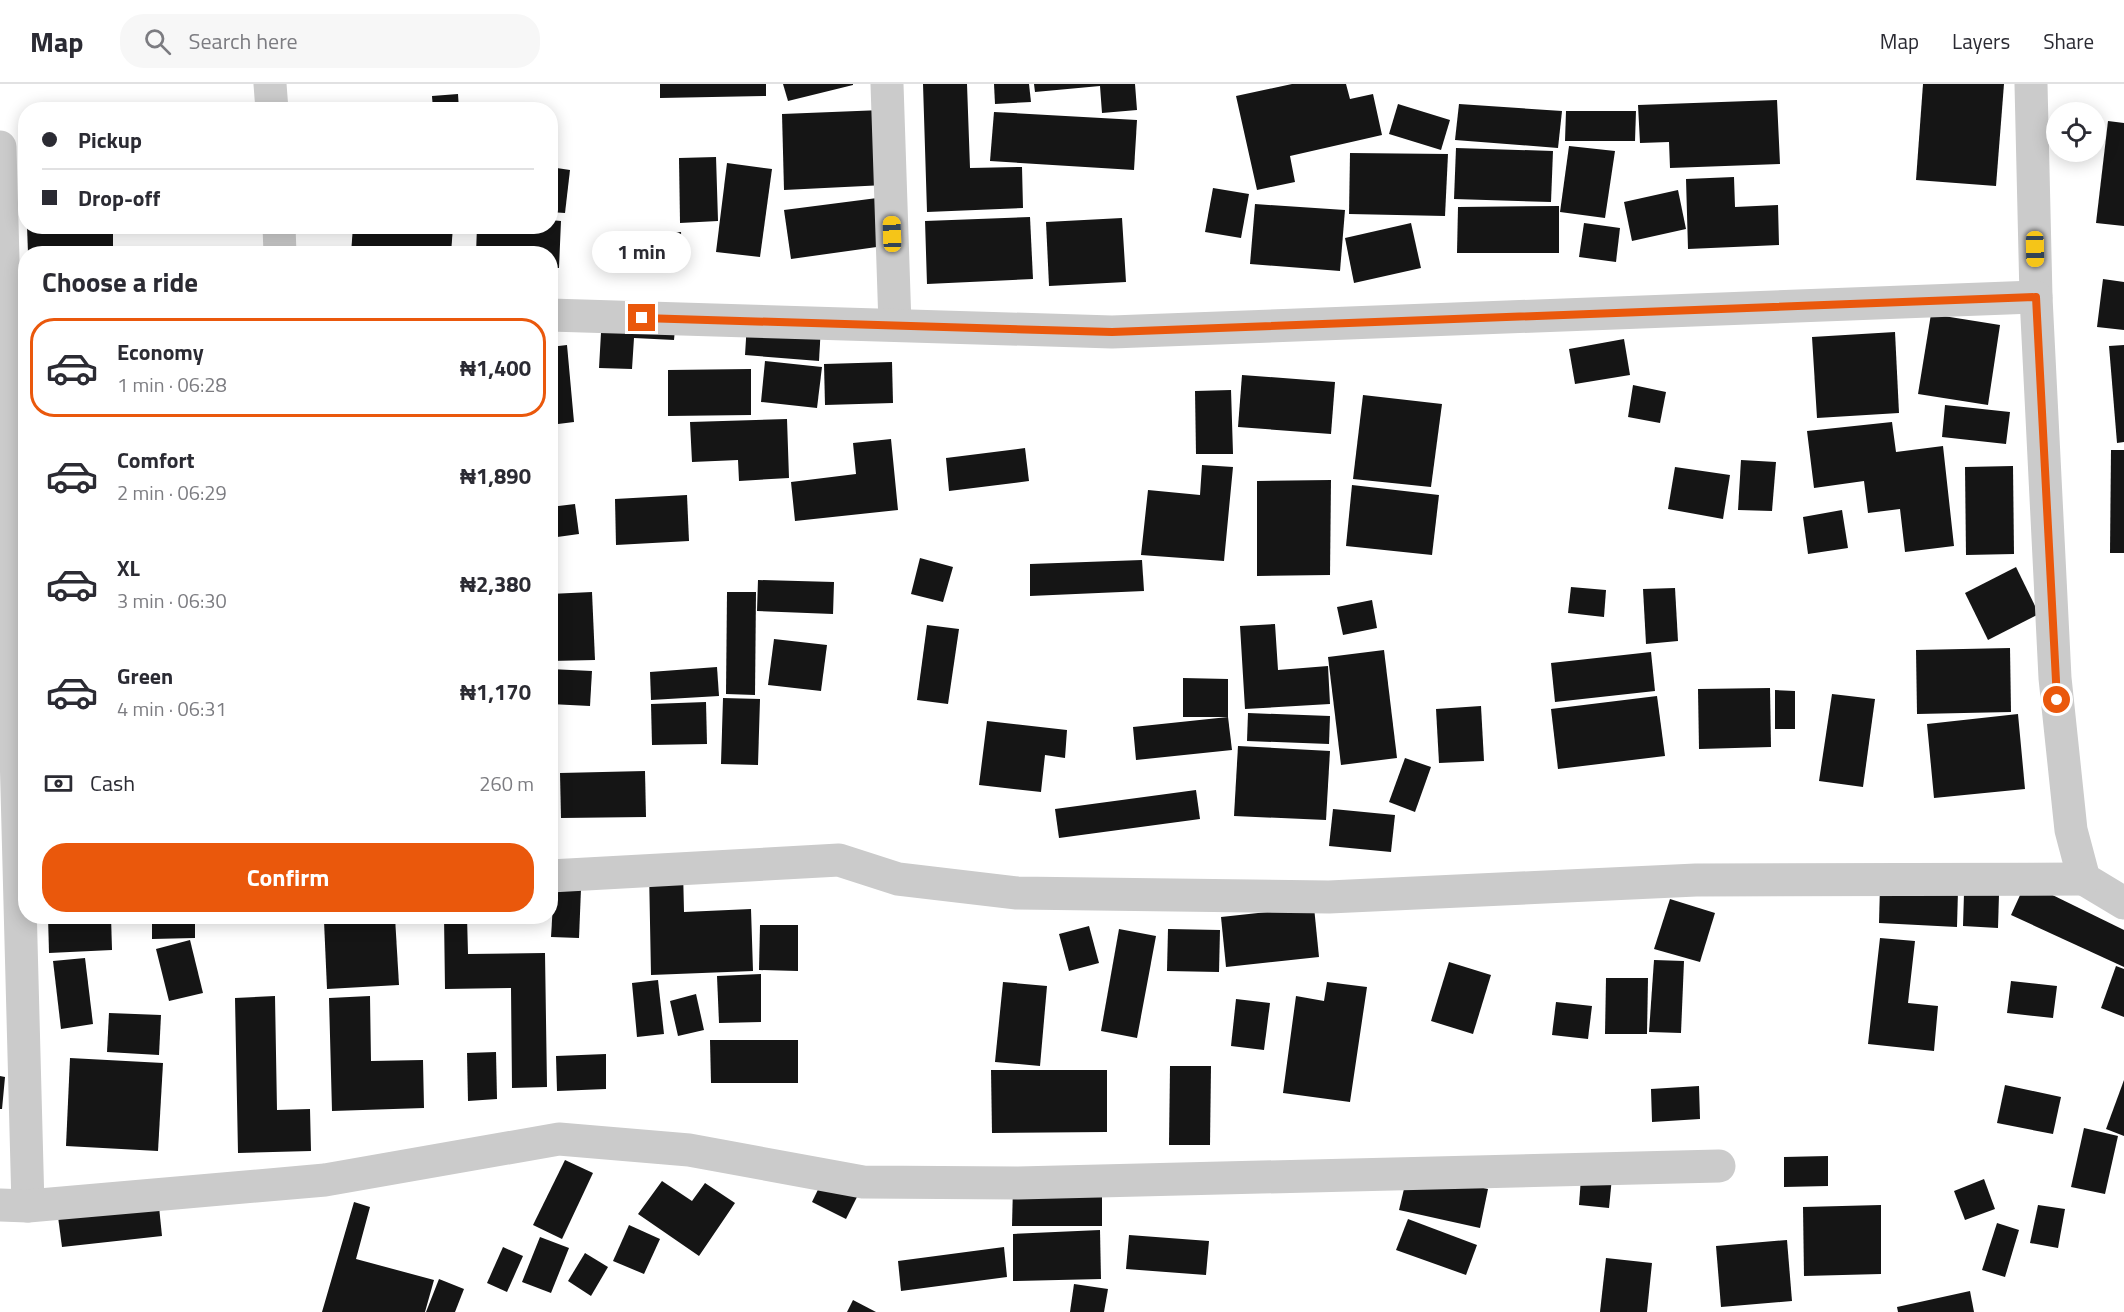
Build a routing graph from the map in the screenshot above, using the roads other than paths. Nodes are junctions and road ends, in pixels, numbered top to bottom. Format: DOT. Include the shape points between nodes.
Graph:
graph roads {
  1 [pos="270,84"];
  2 [pos="887,84"];
  3 [pos="2031,84"];
  4 [pos="271,102"];
  5 [pos="0,147"];
  6 [pos="2036,297"];
  7 [pos="10,302"];
  8 [pos="558,315"];
  9 [pos="895,325"];
  10 [pos="558,876"];
  11 [pos="2084,879"];
  12 [pos="2124,903"];
  13 [pos="1719,1166"];
  14 [pos="14,1206"];
  1 -- 4 [label="street"];
  2 -- 9 [label="street"];
  3 -- 6 [label="street"];
  5 -- 7 [label="street"];
  6 -- 9 [label="street" via="1112,332"];
  6 -- 11 [label="street" via="2055,678 2071,830"];
  7 -- 14 [label="street"];
  8 -- 9 [label="street"];
  10 -- 11 [label="street" via="839,860 898,879 1017,893 1329,897 1696,880"];
  11 -- 12 [label="street"];
  13 -- 14 [label="street" via="1018,1183 863,1182 689,1150 559,1139 325,1180"];
}
